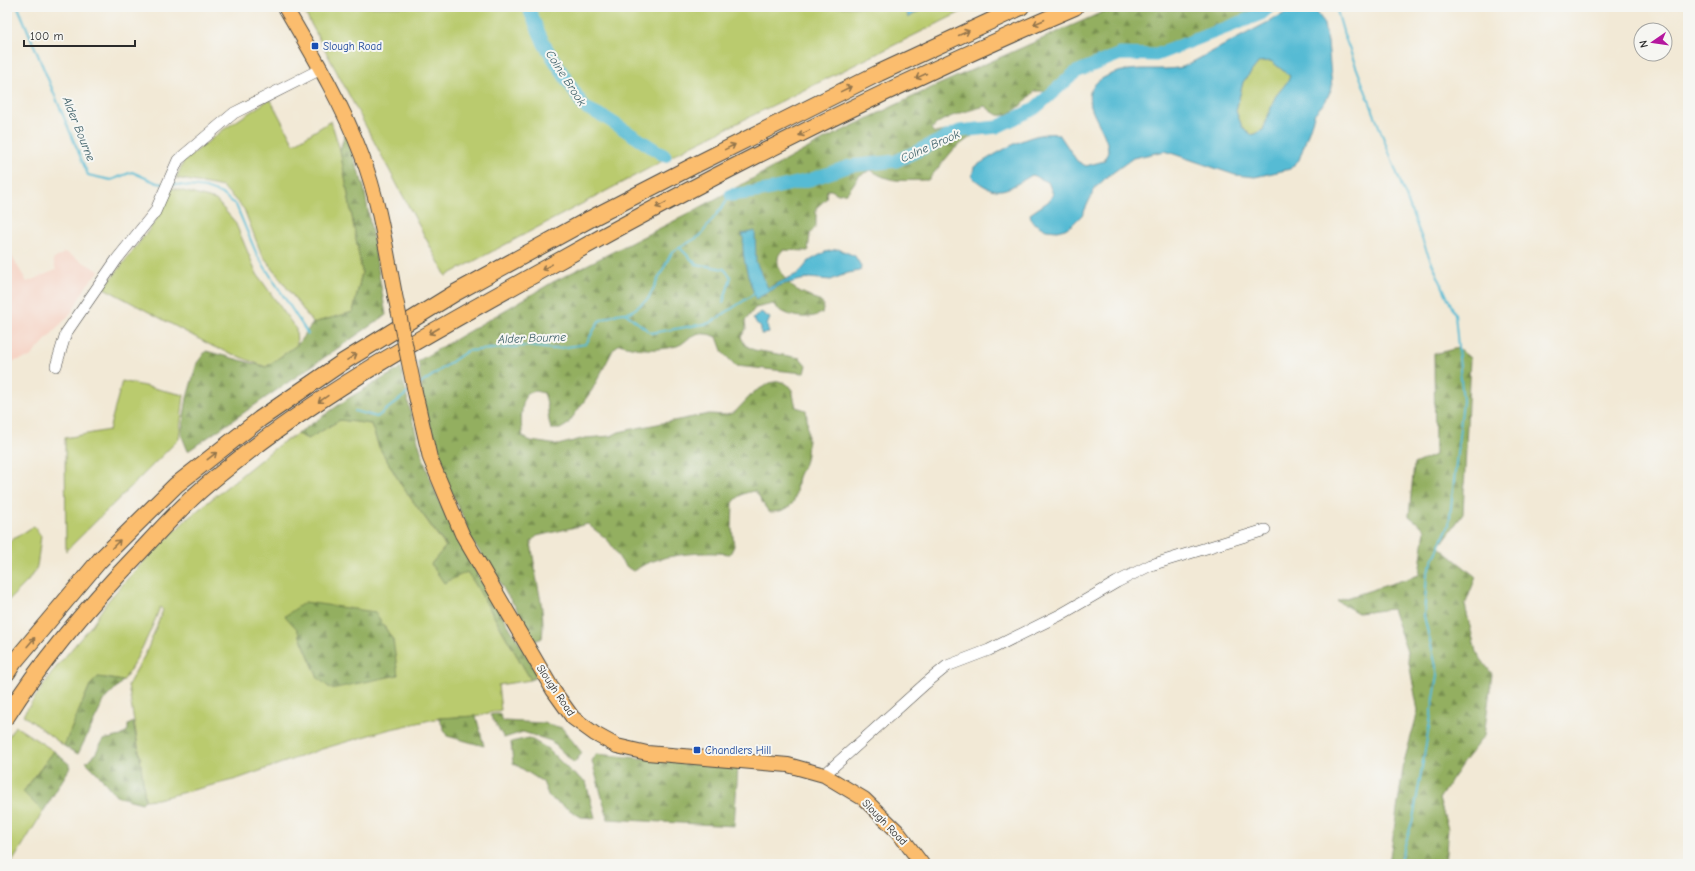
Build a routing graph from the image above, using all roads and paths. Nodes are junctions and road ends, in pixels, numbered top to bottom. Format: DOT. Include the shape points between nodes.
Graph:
graph roads {
  1 [pos="285,7"];
  2 [pos="1021,7"];
  3 [pos="1075,7"];
  4 [pos="321,69"];
  5 [pos="56,366"];
  6 [pos="1265,530"];
  7 [pos="7,673"];
  8 [pos="7,716"];
  9 [pos="824,776"];
  10 [pos="922,864"];
  1 -- 4 [label="main road, Slough Road"];
  7 -- 2 [label="highway, one-way" via="100,560 176,485 260,418 343,362 455,293 590,219 879,73"];
  3 -- 8 [label="highway, one-way" via="890,90 716,176 599,238 342,386 249,451 189,501 103,590 30,680"];
  4 -- 5 [label="street" via="234,112 178,160 155,212 117,260 66,333"];
  4 -- 9 [label="main road, Slough Road, bridge" via="344,113 374,194 430,458 462,534 553,690 573,718 618,746 647,753 788,765"];
  6 -- 9 [label="street" via="1150,566 1060,615 947,666"];
  9 -- 10 [label="main road, Slough Road" via="864,798 897,831"];
}
